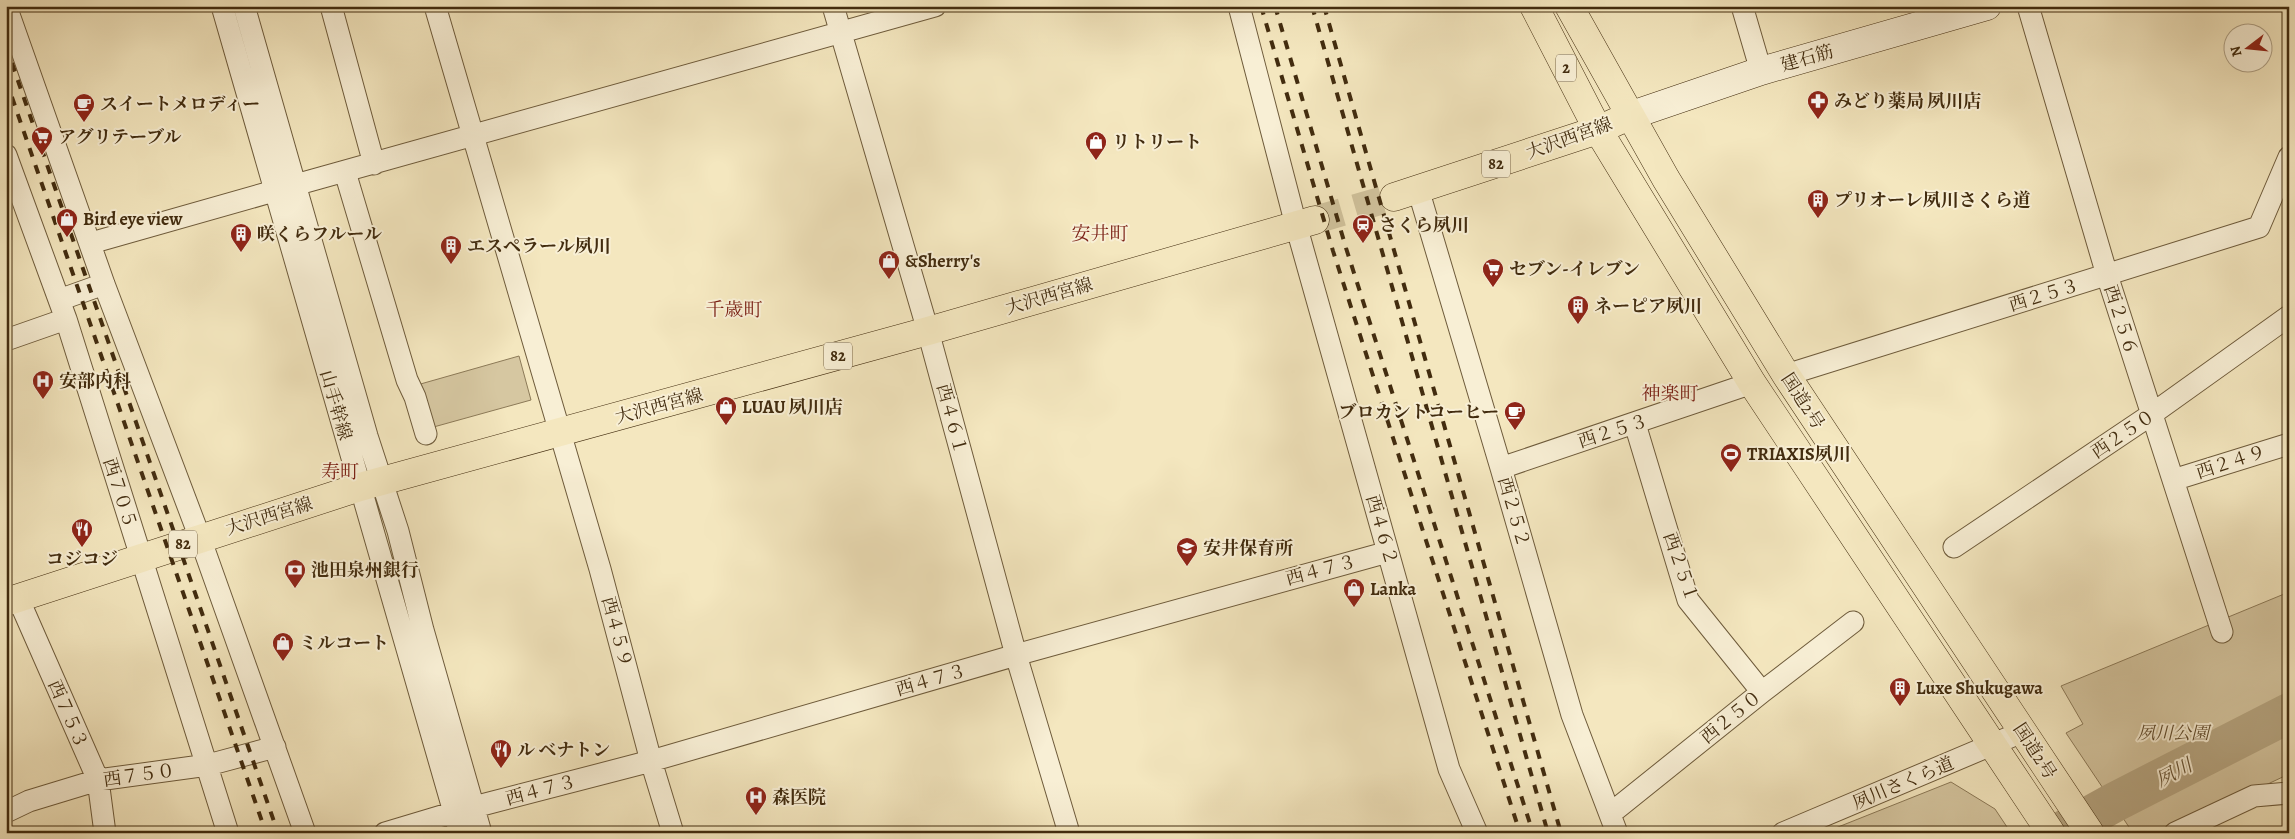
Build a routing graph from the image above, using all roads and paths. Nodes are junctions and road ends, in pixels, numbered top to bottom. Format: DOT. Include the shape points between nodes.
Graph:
graph roads {
  1 [pos="6,6"];
  2 [pos="222,6"];
  3 [pos="244,6"];
  4 [pos="331,6"];
  5 [pos="435,6"];
  6 [pos="833,6"];
  7 [pos="935,6"];
  8 [pos="1239,6"];
  9 [pos="1534,6"];
  10 [pos="1569,6"];
  11 [pos="1742,6"];
  12 [pos="1987,6"];
  13 [pos="2028,6"];
  14 [pos="841,34"];
  15 [pos="1761,71"];
  16 [pos="1630,116"];
  17 [pos="1598,130"];
  18 [pos="473,136"];
  19 [pos="6,155"];
  20 [pos="2289,157"];
  21 [pos="374,164"];
  22 [pos="345,172"];
  23 [pos="295,185"];
  24 [pos="274,191"];
  25 [pos="1406,193"];
  26 [pos="1306,222"];
  27 [pos="91,243"];
  28 [pos="2107,275"];
  29 [pos="104,284"];
  30 [pos="62,310"];
  31 [pos="2289,316"];
  32 [pos="928,331"];
  33 [pos="6,340"];
  34 [pos="1786,375"];
  35 [pos="1752,383"];
  36 [pos="2152,414"];
  37 [pos="1635,424"];
  38 [pos="560,432"];
  39 [pos="426,434"];
  40 [pos="2289,444"];
  41 [pos="1501,468"];
  42 [pos="2173,480"];
  43 [pos="371,484"];
  44 [pos="200,538"];
  45 [pos="1954,547"];
  46 [pos="1388,552"];
  47 [pos="140,557"];
  48 [pos="12,600"];
  49 [pos="1853,622"];
  50 [pos="2222,632"];
  51 [pos="1016,655"];
  52 [pos="1762,692"];
  53 [pos="2022,732"];
  54 [pos="1994,745"];
  55 [pos="275,747"];
  56 [pos="651,761"];
  57 [pos="208,765"];
  58 [pos="98,780"];
  59 [pos="2289,792"];
  60 [pos="464,810"];
  61 [pos="6,812"];
  62 [pos="2045,822"];
  63 [pos="1614,823"];
  64 [pos="105,833"];
  65 [pos="228,833"];
  66 [pos="305,833"];
  67 [pos="385,833"];
  68 [pos="460,833"];
  69 [pos="481,833"];
  70 [pos="673,833"];
  71 [pos="1069,833"];
  72 [pos="1477,833"];
  73 [pos="1783,833"];
  74 [pos="2090,833"];
  75 [pos="2175,833"];
  1 -- 27 [label="street"];
  2 -- 24 [label="street, 山手幹線"];
  3 -- 23 [label="street, 山手幹線"];
  4 -- 21 [label="street"];
  5 -- 18 [label="street, 西４５９"];
  6 -- 14 [label="street, 西４６１"];
  7 -- 14 [label="street"];
  8 -- 26 [label="street, 西４６２"];
  9 -- 17 [label="main road, 国道2号 / 2"];
  10 -- 16 [label="main road, 国道2号 / 2"];
  11 -- 15 [label="street"];
  12 -- 15 [label="street, 建石筋"];
  13 -- 28 [label="street, 西２５６"];
  14 -- 18 [label="street"];
  14 -- 32 [label="street, 西４６１"];
  15 -- 16 [label="street, 建石筋"];
  16 -- 17 [label="main road, 大沢西宮線 / 82"];
  16 -- 34 [label="main road, 国道2号 / 2"];
  17 -- 25 [label="main road, 大沢西宮線 / 82"];
  17 -- 35 [label="main road, 国道2号 / 2"];
  18 -- 21 [label="street"];
  18 -- 38 [label="street, 西４５９"];
  19 -- 30 [label="street, 西７０５"];
  20 -- 28 [label="street, 西２５３" via="2260,227"];
  21 -- 22 [label="street"];
  22 -- 23 [label="street"];
  22 -- 39 [label="street"];
  23 -- 43 [label="street, 山手幹線"];
  24 -- 27 [label="street"];
  24 -- 43 [label="street, 山手幹線"];
  25 -- 41 [label="street, 西２５２"];
  26 -- 32 [label="main road, 大沢西宮線 / 82"];
  26 -- 46 [label="street, 西４６２"];
  27 -- 29 [label="street"];
  28 -- 34 [label="street, 西２５３"];
  28 -- 36 [label="street, 西２５６"];
  29 -- 30 [label="street"];
  29 -- 44 [label="street"];
  30 -- 33 [label="street"];
  30 -- 47 [label="street, 西７０５"];
  31 -- 36 [label="street, 西２５０"];
  32 -- 38 [label="main road, 大沢西宮線 / 82"];
  32 -- 51 [label="street, 西４６１"];
  34 -- 53 [label="main road, 国道2号 / 2"];
  35 -- 37 [label="street, 西２５３"];
  35 -- 54 [label="main road, 国道2号 / 2"];
  36 -- 42 [label="street, 西２５６"];
  36 -- 45 [label="street, 西２５０"];
  37 -- 41 [label="street, 西２５３"];
  37 -- 52 [label="street, 西２５１" via="1688,600"];
  38 -- 43 [label="main road, 大沢西宮線 / 82"];
  38 -- 56 [label="street, 西４５９"];
  40 -- 42 [label="street, 西２４９"];
  41 -- 63 [label="street, 西２５２" via="1572,715"];
  42 -- 50 [label="street, 西２５６"];
  43 -- 44 [label="main road, 大沢西宮線 / 82"];
  43 -- 60 [label="street, 山手幹線" via="398,531"];
  44 -- 47 [label="main road, 大沢西宮線 / 82"];
  44 -- 55 [label="street"];
  46 -- 51 [label="street, 西４７３"];
  46 -- 72 [label="street, 西４６２" via="1449,769"];
  47 -- 48 [label="main road, 大沢西宮線 / 82"];
  47 -- 57 [label="street, 西７０５"];
  48 -- 58 [label="street, 西７５３"];
  49 -- 52 [label="street, 西２５０"];
  51 -- 56 [label="street, 西４７３"];
  51 -- 71 [label="street, 西４６１"];
  52 -- 63 [label="street, 西２５０"];
  53 -- 54 [label="street, 夙川さくら道"];
  53 -- 74 [label="main road, 国道2号 / 2"];
  54 -- 62 [label="main road, 国道2号 / 2"];
  54 -- 73 [label="street, 夙川さくら道"];
  55 -- 57 [label="street, 西７５０"];
  55 -- 66 [label="street"];
  56 -- 60 [label="street, 西４７３"];
  56 -- 70 [label="street, 西４５９"];
  57 -- 58 [label="street, 西７５０"];
  57 -- 65 [label="street, 西７０５"];
  58 -- 61 [label="street, 西７５０" via="29,801"];
  58 -- 64 [label="street, 西７５３"];
  59 -- 75 [label="street" via="2254,796"];
  60 -- 67 [label="street, 西４７３"];
  60 -- 68 [label="street, 山手幹線"];
  60 -- 69 [label="street, 山手幹線"];
}
